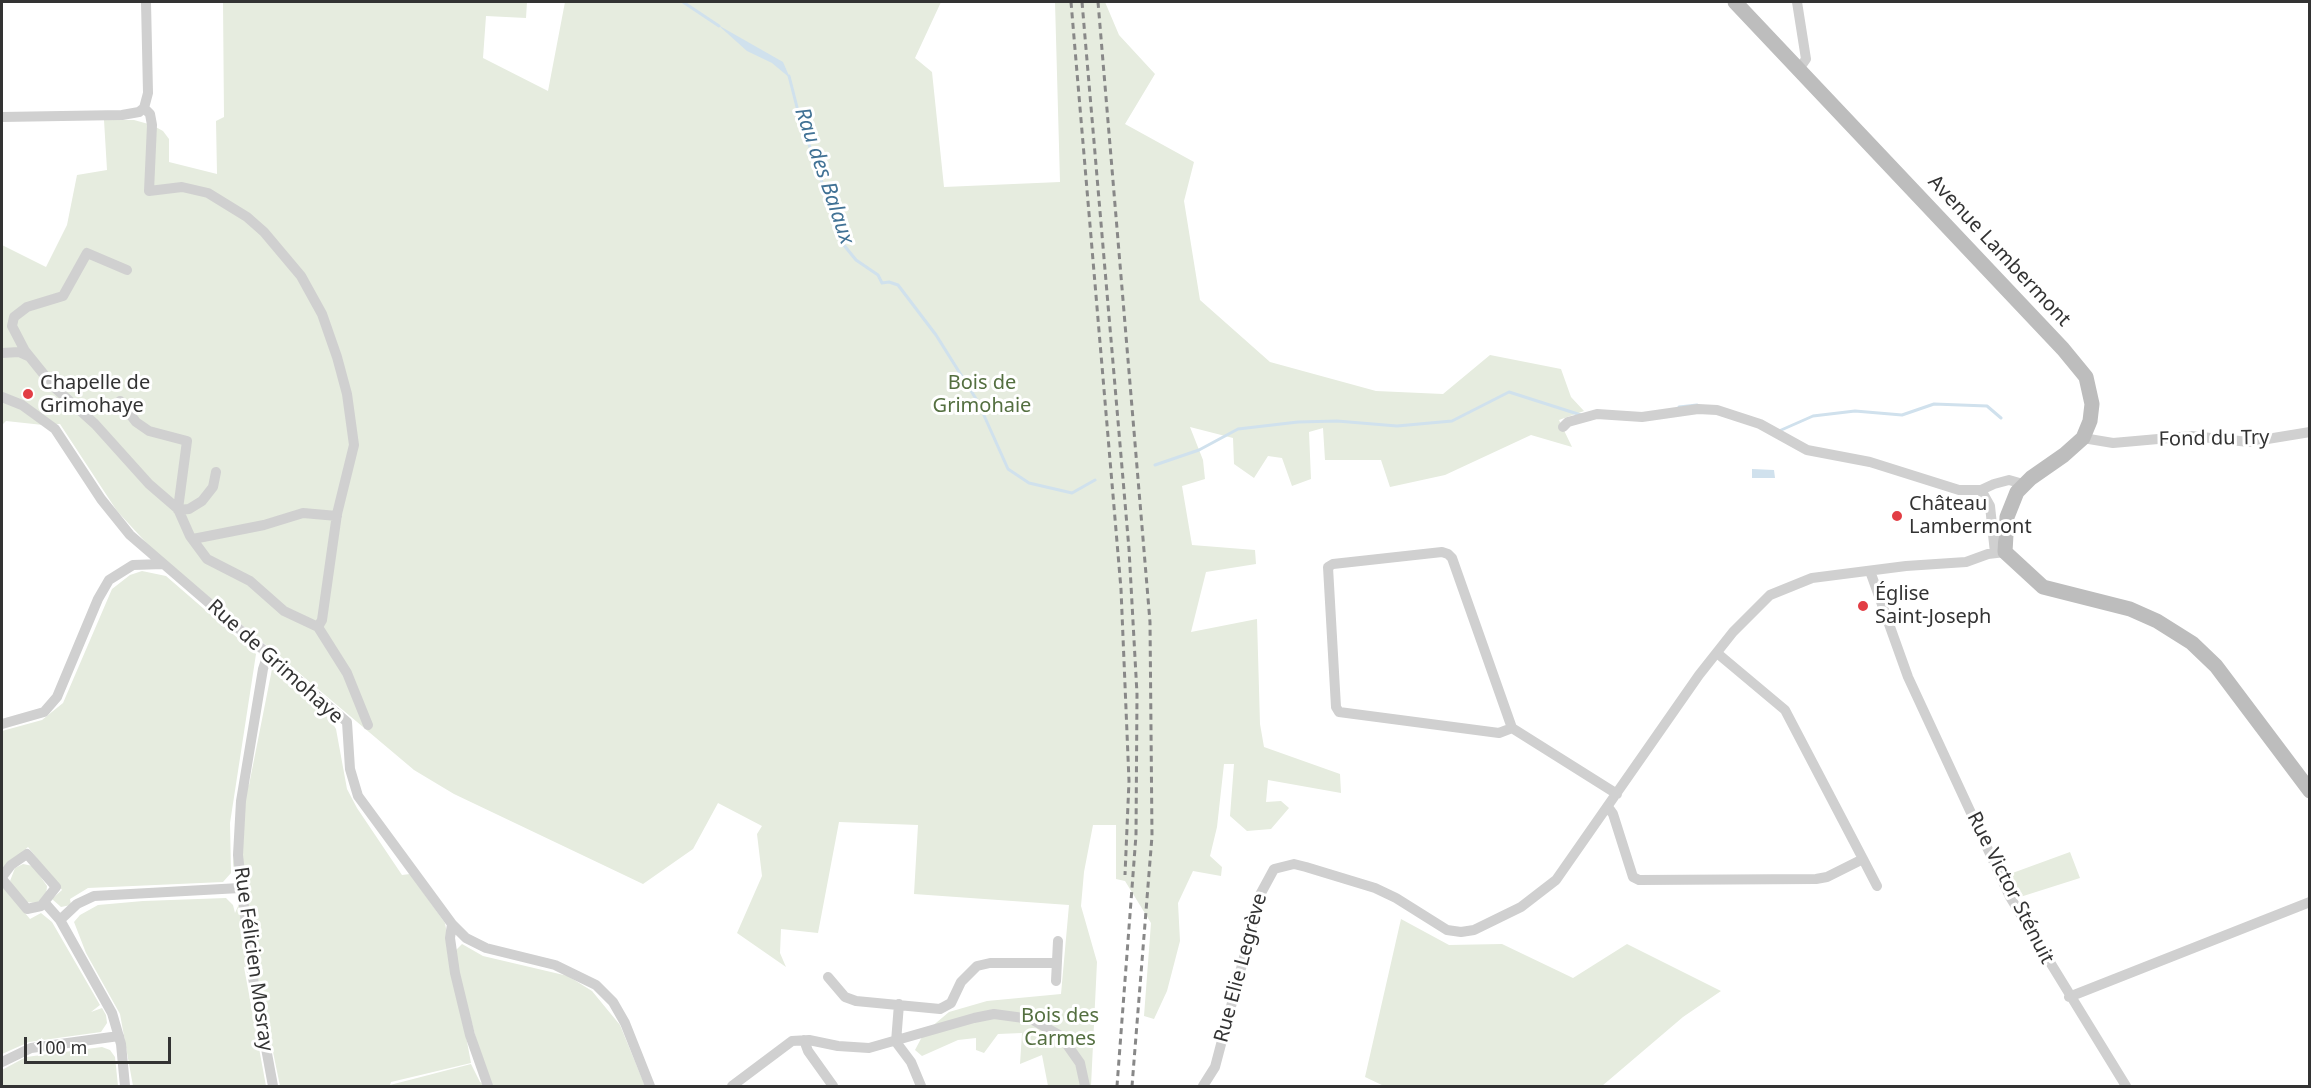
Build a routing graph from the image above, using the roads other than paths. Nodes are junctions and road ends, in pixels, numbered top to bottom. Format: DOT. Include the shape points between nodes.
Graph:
graph roads {
  1 [pos="146,2"];
  2 [pos="1735,2"];
  3 [pos="1797,2"];
  4 [pos="1799,69"];
  5 [pos="144,108"];
  6 [pos="2,117"];
  7 [pos="127,270"];
  8 [pos="2,353"];
  9 [pos="30,357"];
  10 [pos="2,397"];
  11 [pos="120,401"];
  12 [pos="1563,427"];
  13 [pos="2310,432"];
  14 [pos="2083,438"];
  15 [pos="216,472"];
  16 [pos="2023,484"];
  17 [pos="1981,490"];
  18 [pos="178,510"];
  19 [pos="337,516"];
  20 [pos="193,539"];
  21 [pos="141,545"];
  22 [pos="2000,553"];
  23 [pos="163,564"];
  24 [pos="133,565"];
  25 [pos="1870,571"];
  26 [pos="318,627"];
  27 [pos="1717,652"];
  28 [pos="268,654"];
  29 [pos="2,724"];
  30 [pos="368,725"];
  31 [pos="1512,728"];
  32 [pos="2310,791"];
  33 [pos="1617,794"];
  34 [pos="1608,807"];
  35 [pos="1863,859"];
  36 [pos="2,878"];
  37 [pos="1877,886"];
  38 [pos="240,888"];
  39 [pos="2310,902"];
  40 [pos="45,903"];
  41 [pos="60,920"];
  42 [pos="452,924"];
  43 [pos="463,934"];
  44 [pos="1059,941"];
  45 [pos="451,944"];
  46 [pos="1056,963"];
  47 [pos="828,977"];
  48 [pos="1056,981"];
  49 [pos="2069,997"];
  50 [pos="898,1004"];
  51 [pos="119,1036"];
  52 [pos="804,1040"];
  53 [pos="896,1042"];
  54 [pos="2,1062"];
  55 [pos="125,1086"];
  56 [pos="273,1086"];
  57 [pos="488,1086"];
  58 [pos="650,1086"];
  59 [pos="732,1086"];
  60 [pos="833,1086"];
  61 [pos="921,1086"];
  62 [pos="1085,1086"];
  63 [pos="1203,1086"];
  64 [pos="2126,1086"];
  1 -- 5 [label="street" via="148,93"];
  2 -- 4 [label="street, Avenue Lambermont"];
  3 -- 4 [label="street" via="1806,59"];
  4 -- 14 [label="street, Avenue Lambermont" via="2081,370 2092,404"];
  5 -- 6 [label="street" via="122,116"];
  5 -- 19 [label="street" via="150,114 152,126 149,191 182,187 199,190 247,217 301,276 322,314 344,385 354,445"];
  7 -- 9 [label="street" via="87,254 63,296 18,313 12,326"];
  8 -- 9 [label="street" via="19,352"];
  9 -- 18 [label="street" via="54,387"];
  10 -- 21 [label="street, Rue de Grimohaye" via="22,405 55,429 101,499"];
  11 -- 18 [label="street" via="148,431 187,441"];
  12 -- 17 [label="street" via="1597,414 1642,417 1717,410 1760,424 1807,450 1870,462 1966,492"];
  13 -- 14 [label="street, Fond du Try" via="2250,442 2192,436 2113,443"];
  14 -- 16 [label="street"];
  15 -- 18 [label="street" via="213,487 202,501"];
  16 -- 17 [label="street" via="2001,481"];
  16 -- 22 [label="street" via="2007,517"];
  17 -- 22 [label="street" via="1990,506"];
  18 -- 20 [label="street"];
  19 -- 20 [label="street" via="303,513 253,528"];
  19 -- 26 [label="street" via="325,605"];
  20 -- 26 [label="street" via="207,559 250,581 284,611"];
  21 -- 23 [label="street, Rue de Grimohaye"];
  21 -- 24 [label="street"];
  22 -- 25 [label="street, Rue Elie Legrève" via="1966,562"];
  22 -- 32 [label="street" via="2043,587 2130,609 2192,643 2216,666"];
  23 -- 24 [label="street"];
  23 -- 28 [label="street, Rue de Grimohaye"];
  24 -- 29 [label="street" via="103,588 51,705 44,712"];
  25 -- 27 [label="street, Rue Elie Legrève" via="1812,578 1770,595"];
  25 -- 49 [label="street, Rue Victor Sténuit" via="1908,677 1995,865"];
  26 -- 30 [label="street" via="347,673"];
  27 -- 33 [label="street, Rue Elie Legrève"];
  27 -- 35 [label="street" via="1785,710"];
  28 -- 38 [label="street, Rue Félicien Mosray" via="241,801"];
  28 -- 42 [label="street, Rue de Grimohaye" via="347,722 350,769 358,796"];
  31 -- 31 [label="street" via="1499,733 1339,712 1328,567 1442,552 1452,558"];
  31 -- 33 [label="street"];
  33 -- 34 [label="street, Rue Elie Legrève"];
  34 -- 35 [label="street" via="1636,879 1822,878"];
  34 -- 63 [label="street, Rue Elie Legrève" via="1556,880 1521,906 1468,931 1447,930 1376,888 1294,864 1274,869 1261,893 1215,1067"];
  35 -- 37 [label="street"];
  36 -- 40 [label="street" via="27,909"];
  36 -- 40 [label="street" via="11,865 29,855 56,886"];
  38 -- 41 [label="street" via="94,896 77,904"];
  38 -- 56 [label="street, Rue Félicien Mosray"];
  39 -- 49 [label="street"];
  40 -- 41 [label="street"];
  41 -- 51 [label="street" via="112,1014"];
  42 -- 43 [label="street, Rue de Grimohaye"];
  42 -- 45 [label="street"];
  43 -- 45 [label="street"];
  43 -- 58 [label="street, Rue de Grimohaye" via="486,948 555,965 596,985 613,1002 625,1023"];
  44 -- 46 [label="street"];
  45 -- 57 [label="street" via="466,1019"];
  46 -- 48 [label="street"];
  46 -- 50 [label="street" via="977,966 960,982 951,1003 940,1009"];
  47 -- 50 [label="street" via="845,997"];
  49 -- 64 [label="street, Rue Victor Sténuit"];
  50 -- 53 [label="street"];
  51 -- 54 [label="street" via="31,1048"];
  51 -- 55 [label="street"];
  52 -- 53 [label="street" via="858,1048"];
  52 -- 59 [label="street" via="788,1043"];
  52 -- 60 [label="street"];
  53 -- 61 [label="street" via="911,1062"];
  53 -- 62 [label="street" via="974,1017 994,1014 1031,1019 1046,1025 1073,1049"];
}
